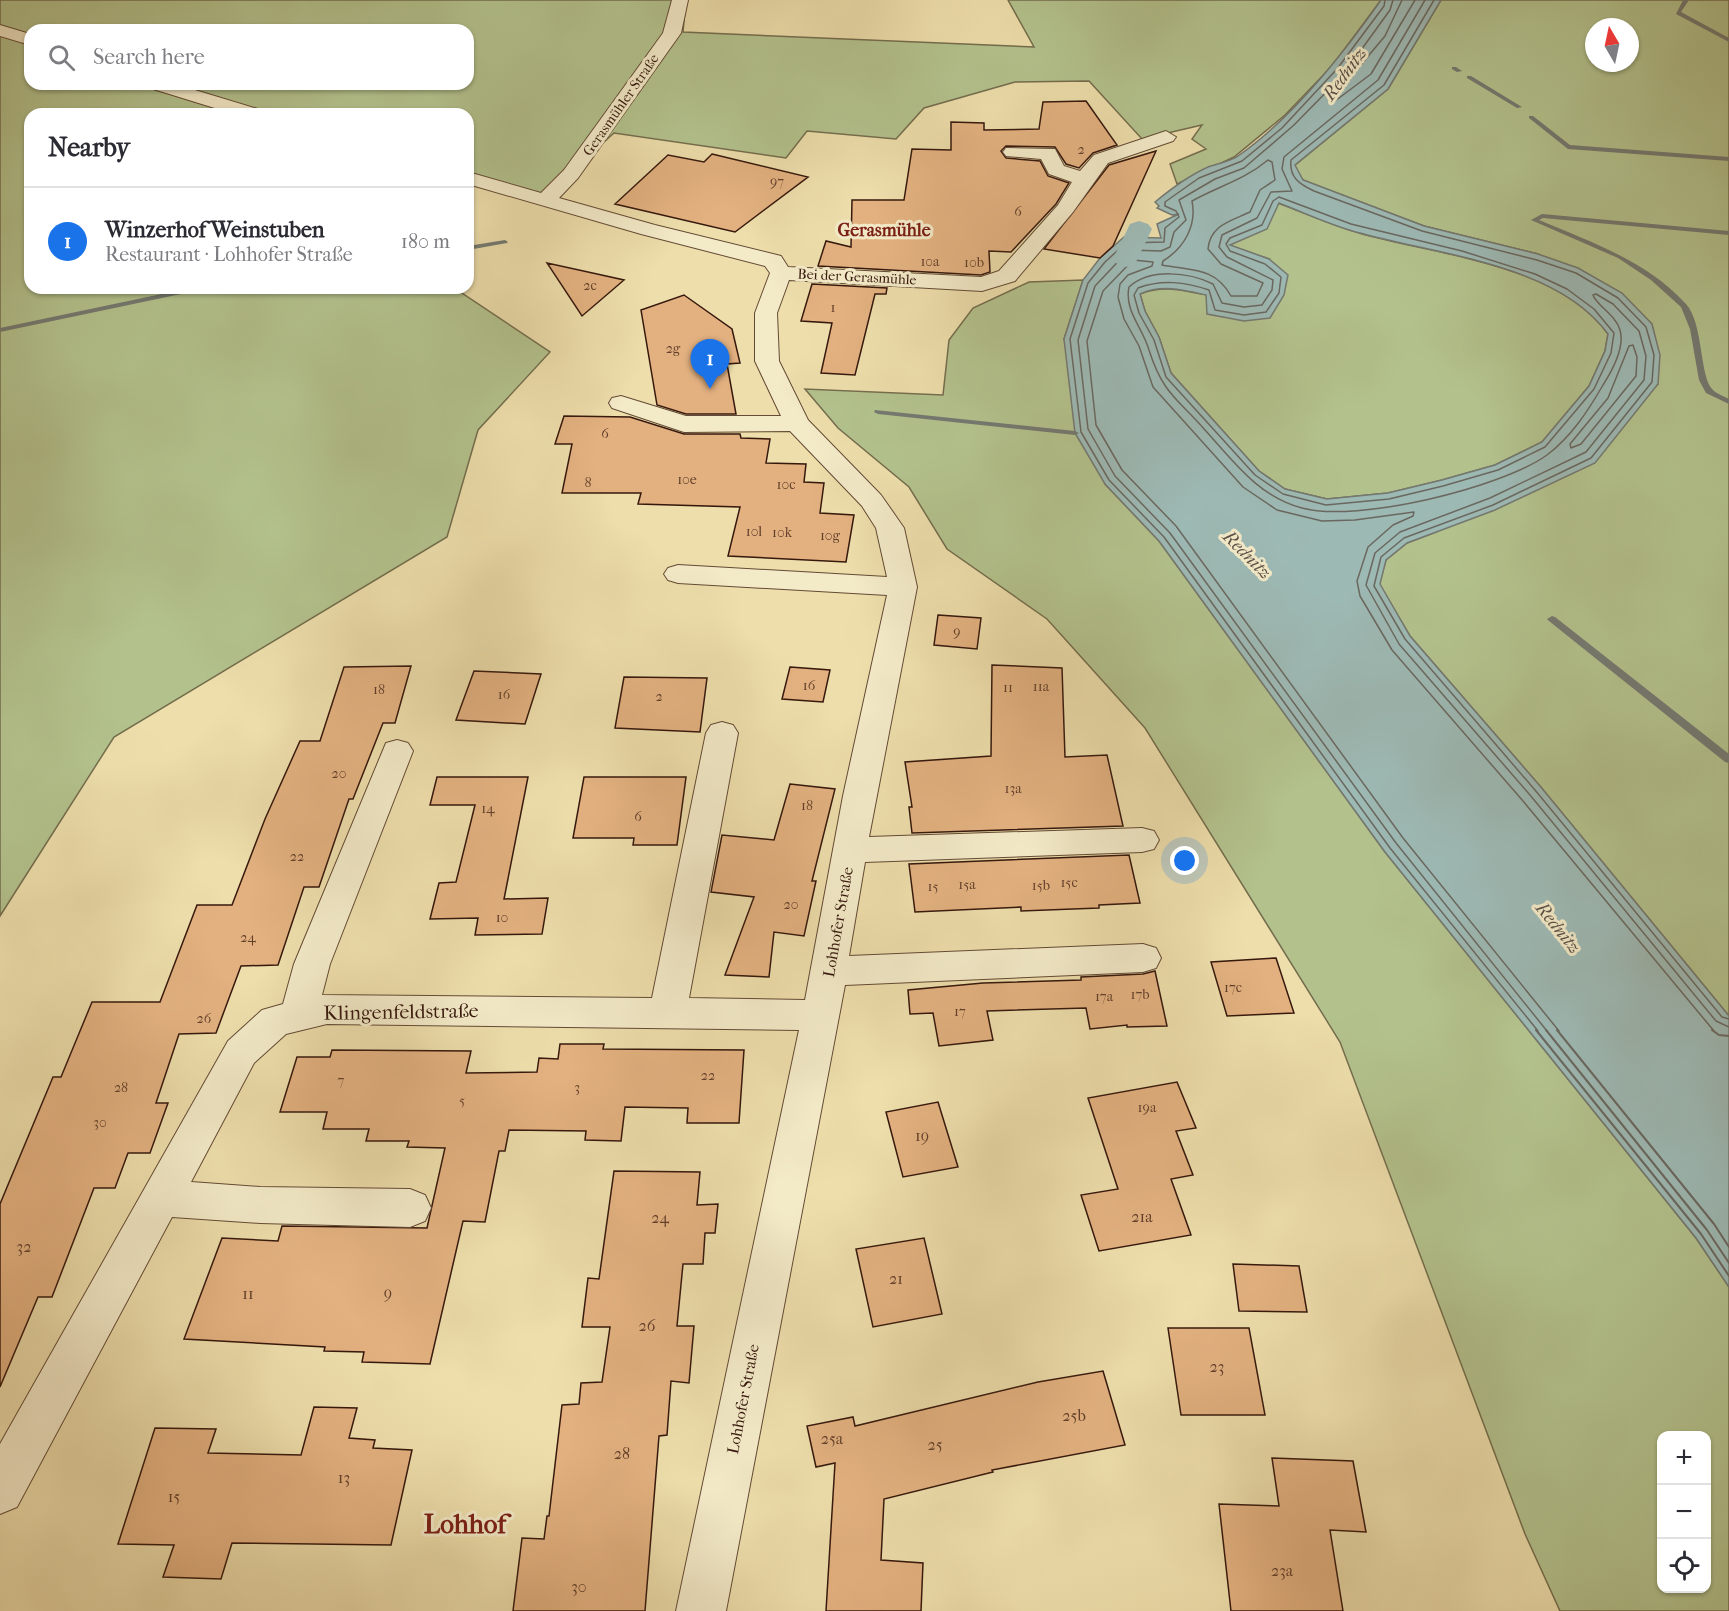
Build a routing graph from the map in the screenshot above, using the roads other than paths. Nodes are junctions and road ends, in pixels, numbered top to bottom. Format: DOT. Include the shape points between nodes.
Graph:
graph roads {
  1 [pos="680,0"];
  2 [pos="0,30"];
  3 [pos="24,38"];
  4 [pos="176,90"];
  5 [pos="234,108"];
  6 [pos="1166,137"];
  7 [pos="1013,152"];
  8 [pos="1084,178"];
  9 [pos="474,180"];
  10 [pos="546,200"];
  11 [pos="781,273"];
  12 [pos="621,404"];
  13 [pos="797,423"];
  14 [pos="678,574"];
  15 [pos="903,587"];
  16 [pos="722,733"];
  17 [pos="397,751"];
  18 [pos="1142,840"];
  19 [pos="850,850"];
  20 [pos="1143,958"];
  21 [pos="829,971"];
  22 [pos="668,1012"];
  23 [pos="821,1015"];
  24 [pos="298,1016"];
  25 [pos="161,1198"];
  26 [pos="410,1208"];
  27 [pos="0,1490"];
  28 [pos="701,1611"];
  1 -- 10 [label="street, Gerasmühler Straße" via="672,33 567,180"];
  2 -- 3 [label="street"];
  4 -- 5 [label="street"];
  6 -- 8 [label="street, Bei der Gerasmühle" via="1101,159"];
  7 -- 8 [label="street" via="1048,153 1056,170"];
  8 -- 11 [label="street, Bei der Gerasmühle" via="1066,208 1007,276 982,284"];
  9 -- 10 [label="street, Bei der Gerasmühle"];
  10 -- 11 [label="street, Bei der Gerasmühle" via="773,261"];
  11 -- 13 [label="street, Lohhofer Straße" via="766,313 767,361"];
  12 -- 13 [label="street" via="684,424"];
  13 -- 15 [label="street, Lohhofer Straße" via="872,501 890,528"];
  14 -- 15 [label="street"];
  15 -- 19 [label="street, Lohhofer Straße"];
  16 -- 22 [label="street"];
  17 -- 24 [label="street" via="312,964"];
  18 -- 19 [label="street"];
  19 -- 21 [label="street, Lohhofer Straße"];
  20 -- 21 [label="street"];
  21 -- 23 [label="street, Lohhofer Straße"];
  22 -- 23 [label="street, Klingenfeldstraße"];
  22 -- 24 [label="street, Klingenfeldstraße" via="327,1009"];
  23 -- 28 [label="street, Lohhofer Straße"];
  24 -- 25 [label="street, Klingenfeldstraße" via="275,1021 241,1052"];
  25 -- 26 [label="street" via="260,1205"];
  25 -- 27 [label="street, Klingenfeldstraße"];
}
